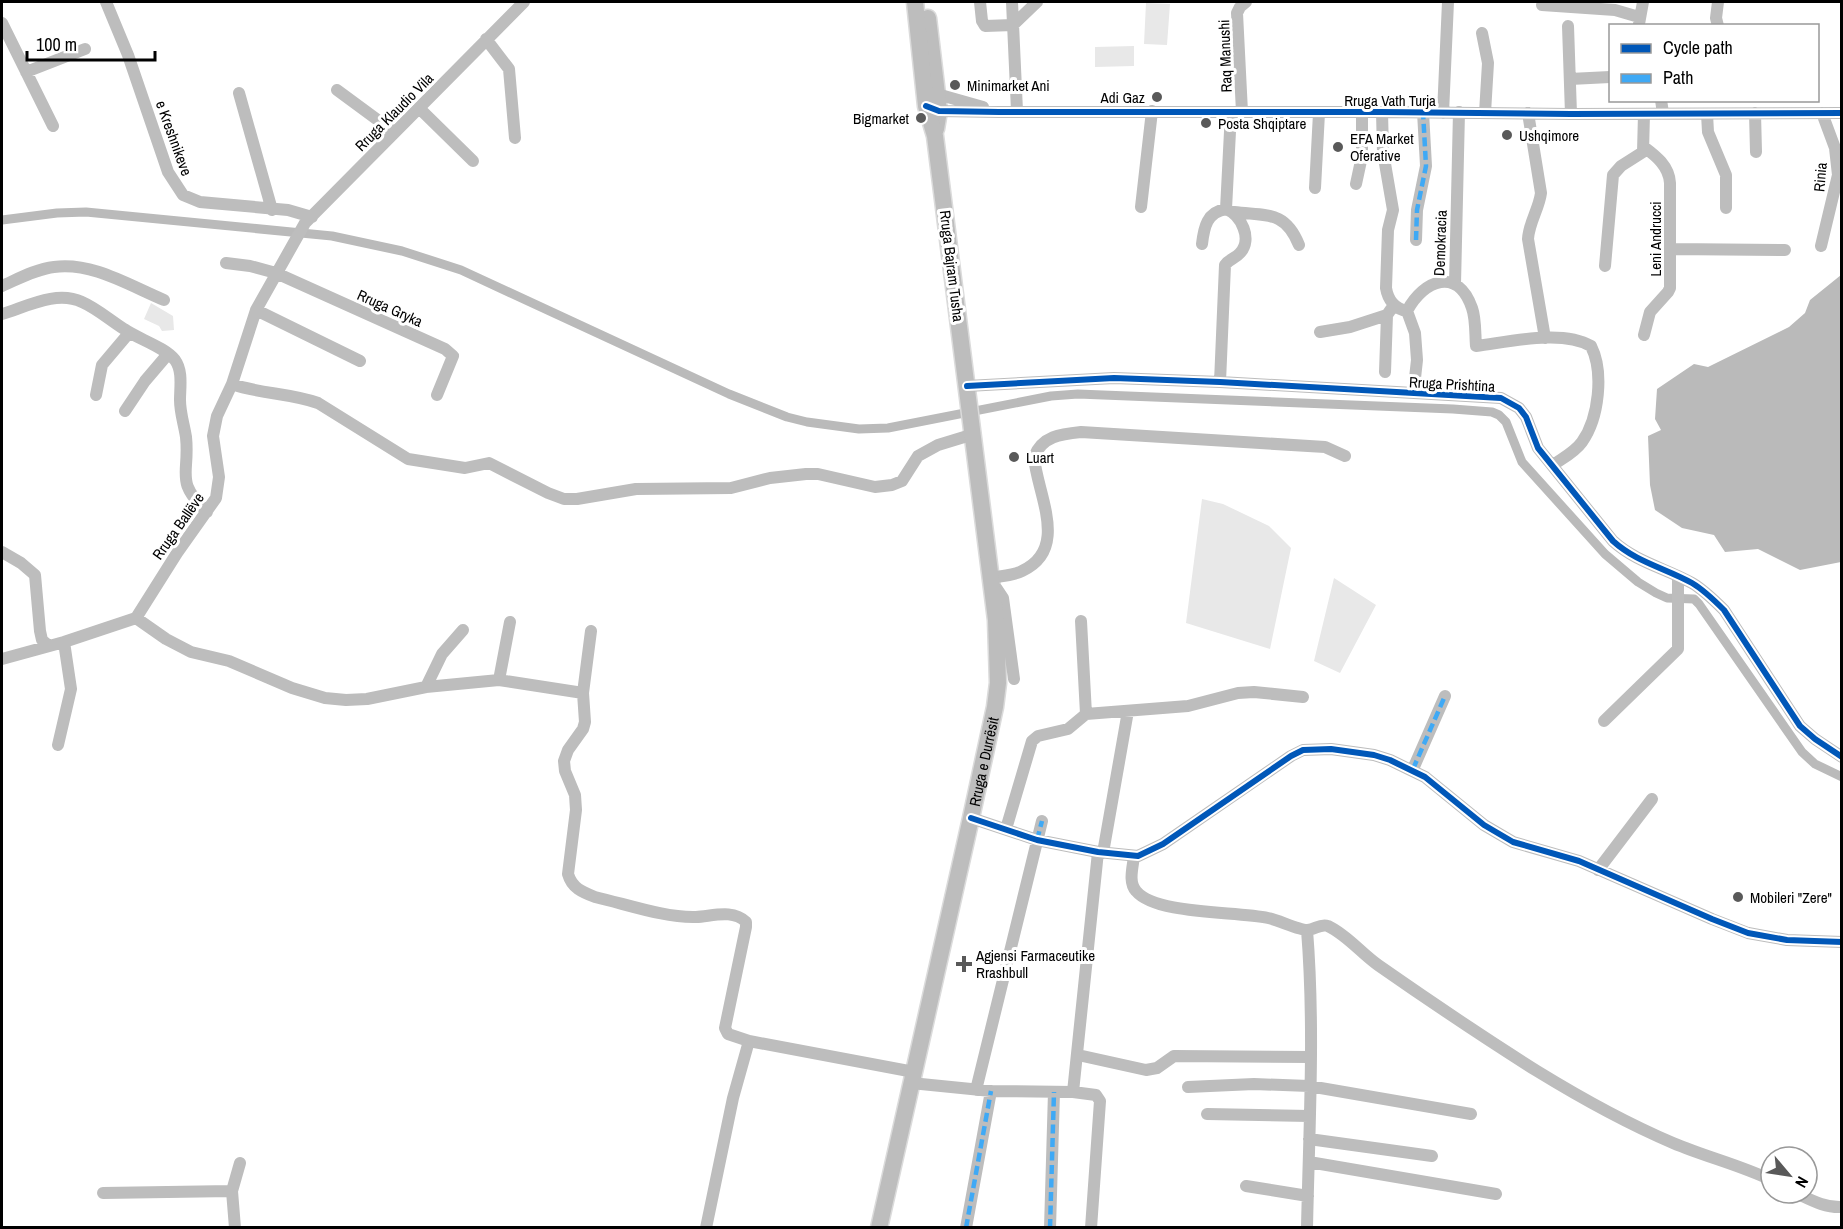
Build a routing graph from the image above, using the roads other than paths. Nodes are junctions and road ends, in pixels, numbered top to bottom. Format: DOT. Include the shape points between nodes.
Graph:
graph roads {
  1 [pos="106,2"];
  2 [pos="524,2"];
  3 [pos="915,2"];
  4 [pos="926,2"];
  5 [pos="980,2"];
  6 [pos="1012,2"];
  7 [pos="1037,2"];
  8 [pos="1246,2"];
  9 [pos="1448,2"];
  10 [pos="1643,2"];
  11 [pos="1718,2"];
  12 [pos="1542,5"];
  13 [pos="1639,21"];
  14 [pos="2,23"];
  15 [pos="1718,24"];
  16 [pos="1013,25"];
  17 [pos="1568,26"];
  18 [pos="1482,33"];
  19 [pos="486,39"];
  20 [pos="85,49"];
  21 [pos="26,72"];
  22 [pos="1609,77"];
  23 [pos="1570,79"];
  24 [pos="337,90"];
  25 [pos="239,93"];
  26 [pos="932,102"];
  27 [pos="1662,107"];
  28 [pos="419,108"];
  29 [pos="1747,109"];
  30 [pos="1017,111"];
  31 [pos="1152,111"];
  32 [pos="1237,112"];
  33 [pos="1362,112"];
  34 [pos="1382,112"];
  35 [pos="1423,112"];
  36 [pos="1443,112"];
  37 [pos="1459,112"];
  38 [pos="1842,112"];
  39 [pos="1319,113"];
  40 [pos="1485,113"];
  41 [pos="1528,113"];
  42 [pos="1822,113"];
  43 [pos="1571,114"];
  44 [pos="1644,114"];
  45 [pos="1707,114"];
  46 [pos="53,126"];
  47 [pos="394,132"];
  48 [pos="515,138"];
  49 [pos="1644,147"];
  50 [pos="1756,152"];
  51 [pos="473,161"];
  52 [pos="1356,184"];
  53 [pos="1314,188"];
  54 [pos="1141,207"];
  55 [pos="1726,208"];
  56 [pos="272,210"];
  57 [pos="1230,210"];
  58 [pos="308,220"];
  59 [pos="1416,240"];
  60 [pos="1202,244"];
  61 [pos="1299,245"];
  62 [pos="1821,246"];
  63 [pos="291,247"];
  64 [pos="1670,249"];
  65 [pos="1785,250"];
  66 [pos="226,263"];
  67 [pos="1605,266"];
  68 [pos="276,273"];
  69 [pos="1455,284"];
  70 [pos="2,286"];
  71 [pos="164,300"];
  72 [pos="256,310"];
  73 [pos="1390,310"];
  74 [pos="1407,311"];
  75 [pos="2,314"];
  76 [pos="1320,332"];
  77 [pos="129,333"];
  78 [pos="1644,335"];
  79 [pos="1545,338"];
  80 [pos="168,354"];
  81 [pos="360,361"];
  82 [pos="1386,372"];
  83 [pos="1415,378"];
  84 [pos="1220,382"];
  85 [pos="232,384"];
  86 [pos="968,390"];
  87 [pos="96,395"];
  88 [pos="437,395"];
  89 [pos="125,411"];
  90 [pos="973,432"];
  91 [pos="1345,456"];
  92 [pos="1552,465"];
  93 [pos="207,512"];
  94 [pos="2,552"];
  95 [pos="1678,576"];
  96 [pos="990,582"];
  97 [pos="136,618"];
  98 [pos="1080,621"];
  99 [pos="510,622"];
  100 [pos="463,630"];
  101 [pos="591,631"];
  102 [pos="64,642"];
  103 [pos="48,645"];
  104 [pos="2,659"];
  105 [pos="1014,679"];
  106 [pos="499,680"];
  107 [pos="426,687"];
  108 [pos="583,693"];
  109 [pos="1445,696"];
  110 [pos="1303,697"];
  111 [pos="1128,711"];
  112 [pos="1086,714"];
  113 [pos="1604,721"];
  114 [pos="58,745"];
  115 [pos="1842,757"];
  116 [pos="1413,770"];
  117 [pos="1652,799"];
  118 [pos="971,818"];
  119 [pos="1042,821"];
  120 [pos="1006,830"];
  121 [pos="1037,840"];
  122 [pos="1101,853"];
  123 [pos="1134,856"];
  124 [pos="1598,870"];
  125 [pos="1307,930"];
  126 [pos="1842,942"];
  127 [pos="749,1041"];
  128 [pos="1078,1055"];
  129 [pos="1310,1057"];
  130 [pos="913,1078"];
  131 [pos="1309,1086"];
  132 [pos="1188,1087"];
  133 [pos="976,1090"];
  134 [pos="991,1091"];
  135 [pos="1054,1092"];
  136 [pos="1073,1092"];
  137 [pos="1207,1114"];
  138 [pos="1471,1114"];
  139 [pos="1309,1116"];
  140 [pos="1309,1139"];
  141 [pos="1432,1156"];
  142 [pos="1309,1162"];
  143 [pos="240,1163"];
  144 [pos="1759,1175"];
  145 [pos="1246,1186"];
  146 [pos="232,1191"];
  147 [pos="103,1192"];
  148 [pos="1496,1194"];
  149 [pos="1308,1196"];
  150 [pos="1819,1204"];
  151 [pos="1842,1207"];
  152 [pos="235,1227"];
  153 [pos="706,1227"];
  154 [pos="879,1227"];
  155 [pos="966,1227"];
  156 [pos="1050,1227"];
  157 [pos="1091,1227"];
  158 [pos="1307,1227"];
  1 -- 56 [label="street, e Kreshnikeve" via="168,172 179,190 200,202"];
  2 -- 19 [label="street, Rruga Klaudio Vila"];
  3 -- 26 [label="main road, Rruga Bajram Tusha"];
  4 -- 26 [label="main road, Rruga Bajram Tusha"];
  5 -- 16 [label="street" via="985,26"];
  6 -- 16 [label="street"];
  7 -- 16 [label="street"];
  8 -- 32 [label="street, Raq Manushi" via="1237,13"];
  9 -- 36 [label="street"];
  10 -- 13 [label="street"];
  11 -- 15 [label="street"];
  12 -- 13 [label="street" via="1615,10"];
  14 -- 21 [label="street"];
  16 -- 30 [label="street"];
  17 -- 23 [label="street"];
  18 -- 40 [label="street" via="1488,63"];
  19 -- 28 [label="street, Rruga Klaudio Vila"];
  19 -- 48 [label="street" via="508,69"];
  20 -- 21 [label="street"];
  21 -- 46 [label="street"];
  22 -- 23 [label="street"];
  23 -- 43 [label="street"];
  24 -- 47 [label="street"];
  25 -- 56 [label="street"];
  26 -- 30 [label="street, Rruga Vath Turja"];
  26 -- 86 [label="main road, Rruga Bajram Tusha"];
  27 -- 44 [label="street, Rruga Vath Turja"];
  27 -- 45 [label="street, Rruga Vath Turja"];
  28 -- 47 [label="street, Rruga Klaudio Vila"];
  28 -- 51 [label="street"];
  29 -- 42 [label="street, Rruga Vath Turja"];
  29 -- 45 [label="street, Rruga Vath Turja"];
  29 -- 50 [label="street"];
  30 -- 31 [label="street, Rruga Vath Turja"];
  31 -- 32 [label="street, Rruga Vath Turja"];
  31 -- 54 [label="street"];
  32 -- 39 [label="street, Rruga Vath Turja"];
  32 -- 57 [label="street, Raq Manushi"];
  33 -- 34 [label="street, Rruga Vath Turja"];
  33 -- 39 [label="street, Rruga Vath Turja"];
  33 -- 52 [label="street" via="1362,156"];
  34 -- 35 [label="street, Rruga Vath Turja"];
  34 -- 73 [label="street" via="1383,152 1393,210 1388,230 1386,288"];
  35 -- 36 [label="street, Rruga Vath Turja"];
  35 -- 59 [label="street" via="1426,166 1417,210"];
  36 -- 37 [label="street, Rruga Vath Turja"];
  37 -- 40 [label="street, Rruga Vath Turja"];
  37 -- 69 [label="street, Demokracia"];
  38 -- 42 [label="street, Rruga Vath Turja"];
  39 -- 53 [label="street"];
  40 -- 41 [label="street, Rruga Vath Turja"];
  41 -- 43 [label="street, Rruga Vath Turja"];
  41 -- 79 [label="street" via="1541,193 1528,239"];
  42 -- 62 [label="street, Rinia" via="1835,148 1838,175"];
  43 -- 44 [label="street, Rruga Vath Turja"];
  44 -- 49 [label="street"];
  45 -- 55 [label="street" via="1708,132 1726,175"];
  47 -- 58 [label="street, Rruga Klaudio Vila"];
  49 -- 64 [label="street, Leni Andrucci" via="1662,163 1670,178"];
  49 -- 67 [label="street" via="1613,176"];
  56 -- 58 [label="street, e Kreshnikeve" via="288,210"];
  57 -- 60 [label="street" via="1219,210 1207,221"];
  57 -- 61 [label="street" via="1286,222"];
  57 -- 84 [label="street" via="1242,223 1245,241 1241,252 1225,265"];
  58 -- 63 [label="street, Rruga Klaudio Vila"];
  63 -- 68 [label="street, Rruga Ballëve"];
  64 -- 65 [label="street"];
  64 -- 78 [label="street, Leni Andrucci" via="1670,288 1650,312"];
  66 -- 68 [label="street"];
  68 -- 72 [label="street, Rruga Ballëve"];
  68 -- 88 [label="street, Rruga Gryka" via="450,352 452,361"];
  69 -- 74 [label="street, Demokracia" via="1443,281 1432,285"];
  69 -- 79 [label="street" via="1466,294 1473,310 1476,346"];
  70 -- 71 [label="street" via="52,267 75,266 96,270"];
  72 -- 81 [label="street"];
  72 -- 85 [label="street, Rruga Ballëve"];
  73 -- 74 [label="street"];
  73 -- 76 [label="street" via="1350,327"];
  73 -- 82 [label="street"];
  74 -- 83 [label="street" via="1415,333"];
  75 -- 77 [label="street" via="52,299 73,299"];
  77 -- 80 [label="street"];
  77 -- 87 [label="street" via="102,365"];
  79 -- 92 [label="street" via="1591,346 1598,368 1594,416 1588,432 1572,453"];
  80 -- 89 [label="street"];
  80 -- 93 [label="street" via="179,368 186,436 184,473 194,498"];
  84 -- 86 [label="street, Rruga Prishtina" via="1114,378"];
  84 -- 92 [label="street, Rruga Prishtina" via="1501,398 1526,417 1538,448"];
  85 -- 90 [label="street" via="318,403 408,459 465,468 489,464 564,499 636,489 731,488 806,474 875,487 892,485 902,481 918,456"];
  85 -- 93 [label="street, Rruga Ballëve" via="214,426 219,477 216,498"];
  86 -- 90 [label="main road, Rruga e Durrësit"];
  90 -- 96 [label="main road, Rruga e Durrësit"];
  91 -- 96 [label="street" via="1325,447 1081,432 1050,438 1034,457 1049,534 1045,550 1021,572"];
  92 -- 95 [label="street, Rruga Prishtina" via="1624,551"];
  93 -- 97 [label="street, Rruga Ballëve"];
  94 -- 103 [label="street" via="35,575 40,631"];
  95 -- 113 [label="street" via="1678,649"];
  95 -- 115 [label="street, Rruga Prishtina" via="1701,589 1724,610 1800,726"];
  96 -- 105 [label="street" via="1003,598"];
  96 -- 118 [label="main road, Rruga e Durrësit" via="998,683"];
  97 -- 102 [label="street"];
  97 -- 107 [label="street" via="191,652 229,661 325,698 367,699"];
  98 -- 112 [label="street"];
  99 -- 106 [label="street"];
  100 -- 107 [label="street" via="442,654"];
  101 -- 108 [label="street"];
  102 -- 103 [label="street"];
  102 -- 114 [label="street" via="71,689"];
  103 -- 104 [label="street"];
  106 -- 107 [label="street"];
  106 -- 108 [label="street"];
  108 -- 127 [label="street" via="585,722 564,761 576,810 570,882 595,897 665,913 694,917 720,914 746,922 725,1028 728,1034"];
  109 -- 116 [label="street"];
  110 -- 111 [label="street" via="1238,693 1188,706"];
  111 -- 112 [label="street"];
  111 -- 122 [label="street"];
  112 -- 120 [label="street" via="1068,729 1032,741"];
  116 -- 123 [label="street" via="1358,752 1303,750 1273,766 1163,844"];
  116 -- 124 [label="street" via="1500,836"];
  117 -- 124 [label="street"];
  118 -- 120 [label="street"];
  118 -- 130 [label="main road, Rruga e Durrësit"];
  119 -- 121 [label="street"];
  120 -- 121 [label="street"];
  121 -- 122 [label="street"];
  121 -- 133 [label="street"];
  122 -- 123 [label="street"];
  122 -- 128 [label="street"];
  123 -- 125 [label="street" via="1132,885 1147,900 1168,907 1268,918"];
  124 -- 126 [label="street" via="1748,933 1787,940"];
  125 -- 129 [label="street"];
  125 -- 144 [label="street" via="1324,925 1340,933 1368,958 1439,1008 1627,1123"];
  127 -- 130 [label="street"];
  127 -- 153 [label="street"];
  128 -- 129 [label="street" via="1146,1070 1157,1068 1174,1056"];
  128 -- 136 [label="street"];
  129 -- 131 [label="street"];
  130 -- 133 [label="street"];
  130 -- 154 [label="main road, Rruga e Durrësit"];
  131 -- 132 [label="street"];
  131 -- 138 [label="street"];
  131 -- 139 [label="street"];
  133 -- 134 [label="street"];
  134 -- 135 [label="street"];
  134 -- 155 [label="street"];
  135 -- 136 [label="street"];
  135 -- 156 [label="street"];
  136 -- 157 [label="street" via="1092,1093 1100,1101"];
  137 -- 139 [label="street"];
  139 -- 140 [label="street"];
  140 -- 141 [label="street"];
  140 -- 142 [label="street"];
  142 -- 148 [label="street"];
  142 -- 149 [label="street"];
  143 -- 146 [label="street"];
  145 -- 149 [label="street"];
  146 -- 147 [label="street"];
  146 -- 152 [label="street"];
  149 -- 158 [label="street"];
  150 -- 151 [label="street"];
}
